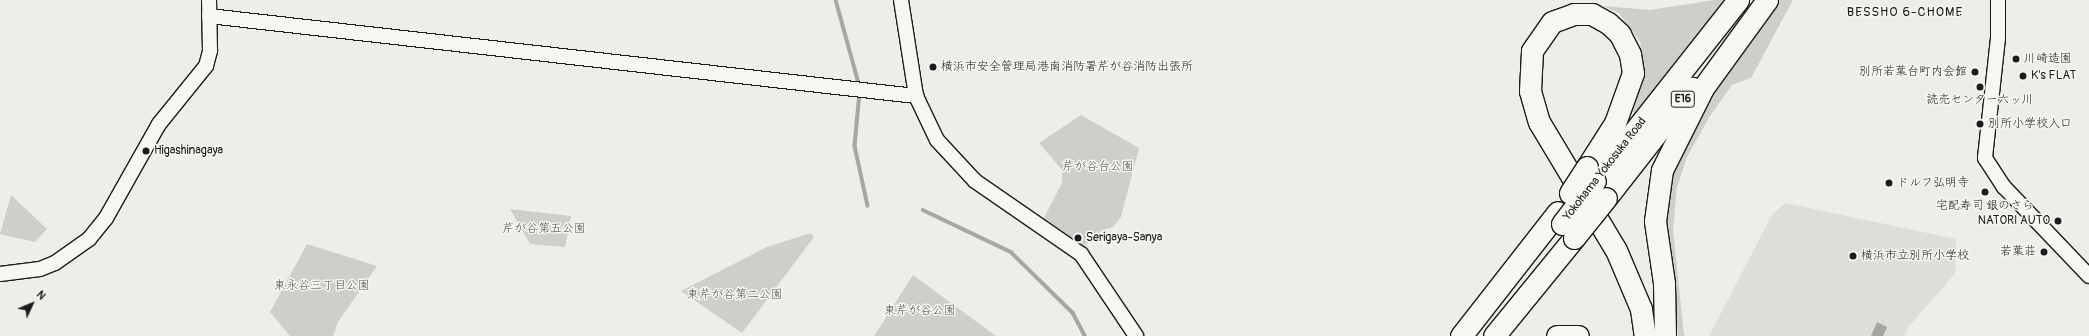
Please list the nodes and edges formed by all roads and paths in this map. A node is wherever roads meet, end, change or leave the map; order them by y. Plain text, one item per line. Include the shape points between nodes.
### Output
1 (209, 0) edge
2 (901, 0) edge
3 (1588, 0) edge
4 (1738, 0) edge
5 (1761, 0) edge
6 (1767, 0) edge
7 (1998, 0) edge
8 (209, 16) junction
9 (916, 96) junction
10 (1596, 182) junction
11 (1564, 225) junction
12 (0, 274) edge
13 (2089, 276) edge
14 (1136, 336) edge
15 (1461, 336) edge
16 (1468, 336) edge
17 (1494, 336) edge
18 (1557, 336) edge
19 (1578, 336) edge
20 (1635, 336) edge
21 (1645, 336) edge
22 (1665, 336) edge

1 - 8 street
2 - 9 street
3 - 20 highway via 1553,11 1538,24 1525,44 1521,83 1527,117 1620,281
4 - 10 highway, Yokohama Yokosuka Road / E16
5 - 10 highway, Yokohama Yokosuka Road / E16
6 - 22 highway via 1704,88 1662,170 1655,221 1664,283
7 - 13 street via 1998,38 1985,158 2004,187
8 - 9 street via 862,92
8 - 12 street via 210,51 206,66 159,124 106,218 88,239 55,263 40,269
9 - 14 street via 927,124 955,164 1081,254
10 - 11 highway, Yokohama Yokosuka Road / E16, bridge
10 - 11 highway, bridge
10 - 21 highway via 1633,73 1630,54 1612,26 1592,14 1574,14 1552,22 1532,51 1530,91 1539,122 1616,250 1641,309
11 - 15 highway
11 - 16 highway, Yokohama Yokosuka Road / E16
11 - 17 highway, Yokohama Yokosuka Road / E16
18 - 19 highway

